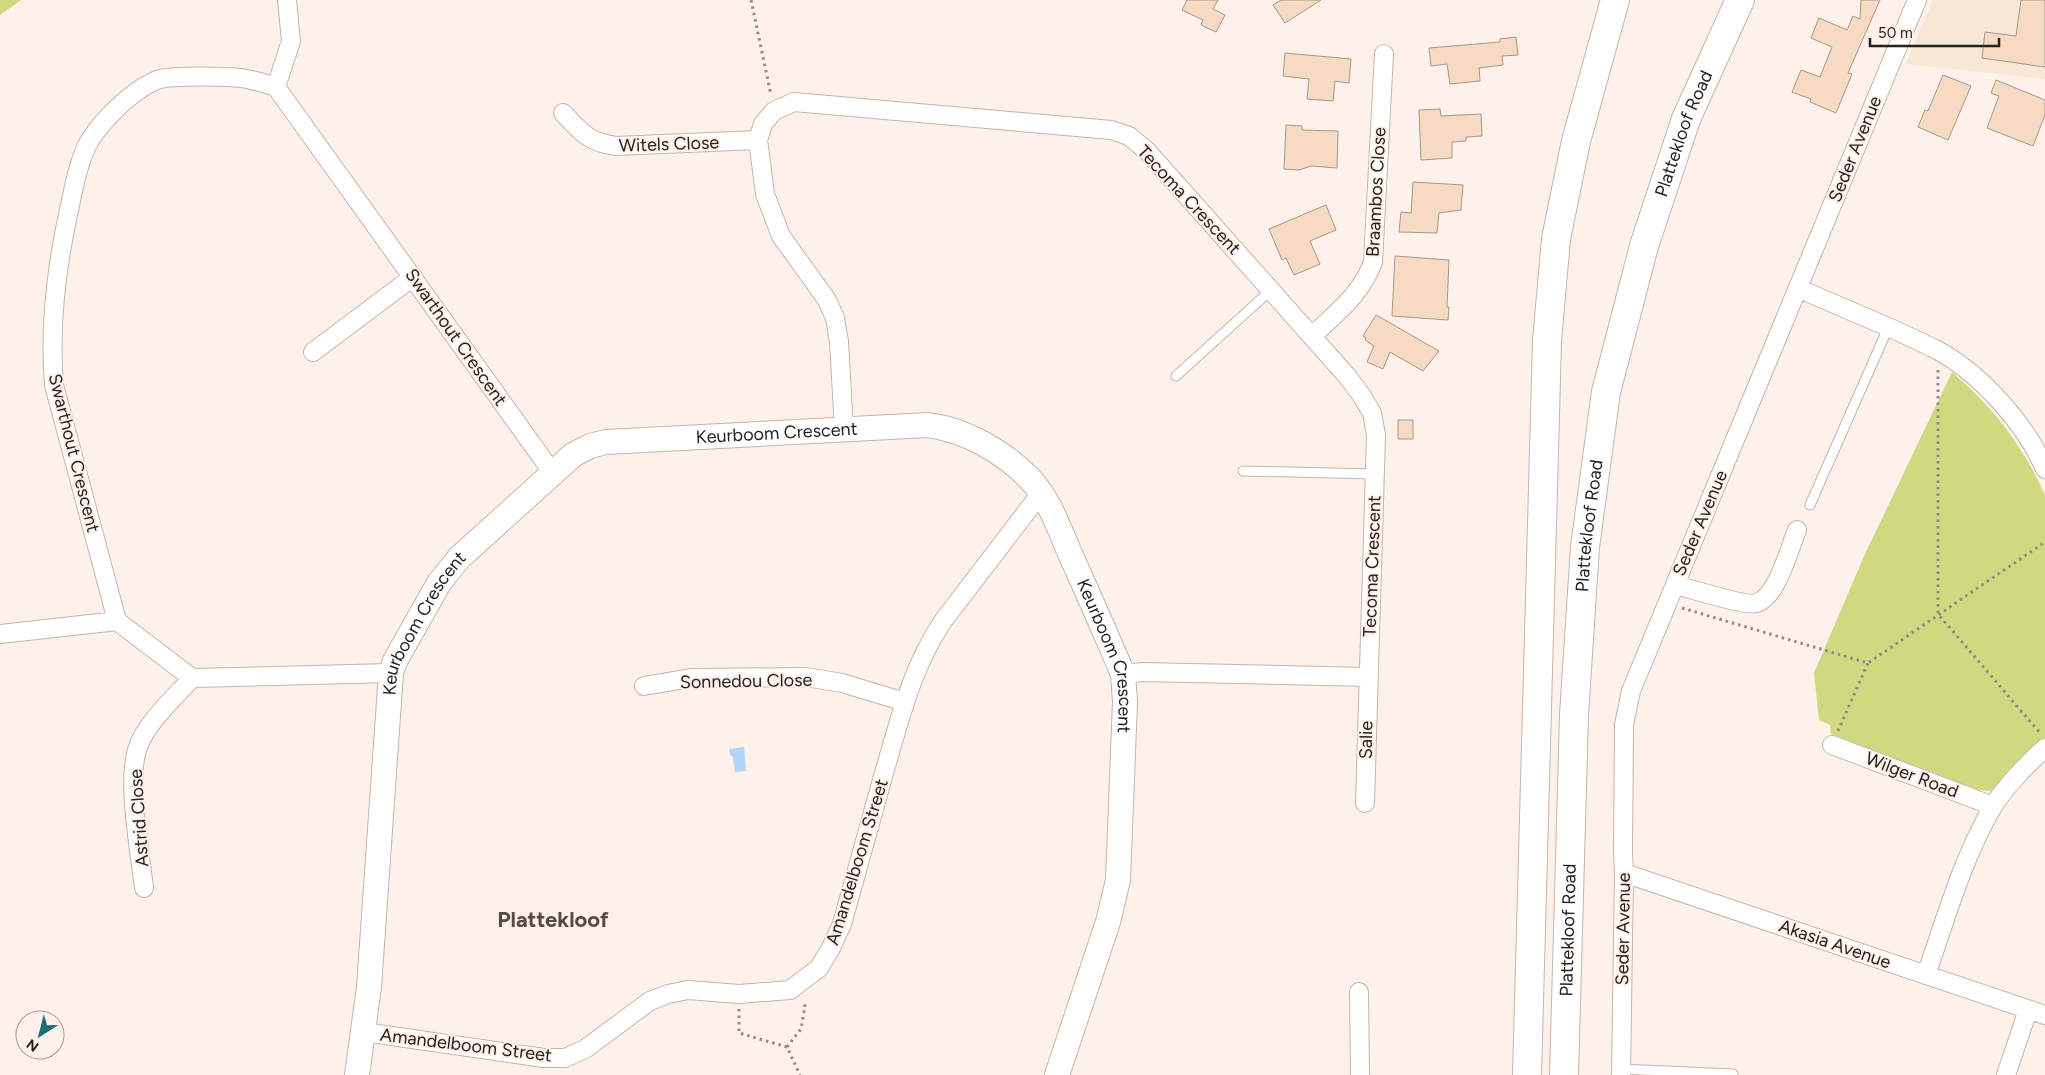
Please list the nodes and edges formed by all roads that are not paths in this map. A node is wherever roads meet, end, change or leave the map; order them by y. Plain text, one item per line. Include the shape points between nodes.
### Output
1 (287, 0) edge
2 (1615, 0) edge
3 (1740, 0) edge
4 (1917, 0) edge
5 (1384, 54) dead end
6 (276, 87) junction
7 (563, 113) dead end
8 (758, 140) junction
9 (413, 277) junction
10 (1798, 288) junction
11 (1271, 290) junction
12 (1888, 328) junction
13 (1312, 336) junction
14 (313, 352) dead end
15 (1176, 376) dead end
16 (844, 429) junction
17 (2045, 469) edge
18 (1243, 471) dead end
19 (552, 472) junction
20 (1375, 474) junction
21 (1041, 493) junction
22 (1810, 506) dead end
23 (1797, 530) dead end
24 (1675, 585) junction
25 (117, 621) junction
26 (0, 634) edge
27 (390, 673) junction
28 (1123, 674) junction
29 (1368, 677) junction
30 (192, 678) junction
31 (644, 686) dead end
32 (905, 702) junction
33 (1832, 745) road end
34 (2045, 748) edge
35 (1365, 803) dead end
36 (1993, 806) junction
37 (1624, 873) junction
38 (144, 888) dead end
39 (1926, 975) junction
40 (1358, 992) dead end
41 (2028, 1010) junction
42 (2045, 1016) edge
43 (364, 1032) junction
44 (1621, 1072) edge
45 (1733, 1074) edge
46 (357, 1075) edge
47 (1057, 1075) edge
48 (1360, 1075) edge
49 (1527, 1075) edge
50 (1564, 1075) edge
51 (2006, 1075) edge

1 - 6 street via 291,41
2 - 49 main road via 1572,161 1556,239 1548,331
3 - 50 main road, Plattekloof Road via 1686,119 1644,246 1606,392 1585,547 1574,716
4 - 10 street, Seder Avenue
5 - 13 street, Braambos Close via 1374,262 1359,291
6 - 9 street, Swarthout Crescent
6 - 25 street, Swarthout Crescent via 246,78 158,79 141,88 101,126 86,148 78,170 61,245 52,360 54,385
7 - 8 street, Witels Close via 586,137 599,144
8 - 11 street, Tecoma Crescent via 763,124 774,111 794,102 1111,130 1129,136 1147,150
8 - 16 street via 765,194 780,236 827,300 835,318
9 - 14 street
9 - 19 street, Swarthout Crescent
10 - 12 street
10 - 24 street, Seder Avenue
11 - 13 street, Tecoma Crescent
11 - 15 lane
12 - 17 street via 1938,351 1975,377 2000,401 2036,448
12 - 22 lane
13 - 20 street, Tecoma Crescent via 1372,413 1376,435
16 - 19 street, Keurboom Crescent via 606,442 573,455
16 - 21 street, Keurboom Crescent via 928,425 955,430 974,438 1013,464
18 - 20 lane
19 - 27 street, Keurboom Crescent via 459,558 439,583
20 - 29 street, Tecoma Crescent
21 - 28 street, Keurboom Crescent
21 - 32 street, Amandelboom Street via 928,643
23 - 24 street via 1775,586 1756,604
24 - 37 street, Seder Avenue via 1631,691 1624,725
25 - 26 street
25 - 30 street
27 - 30 street
27 - 43 street, Keurboom Crescent
28 - 29 street
28 - 47 street, Keurboom Crescent via 1125,702 1118,880 1108,922
29 - 35 street, Salie
30 - 38 street, Astrid Close via 148,728 138,747 134,794
31 - 32 street, Sonnedou Close via 691,678 806,677 842,683
32 - 43 street, Amandelboom Street via 842,924 819,968 790,990 739,994 688,990 668,994 650,1001 585,1049 565,1058 544,1058
33 - 36 street, Wilger Road
34 - 36 street
36 - 39 street via 1967,857
37 - 39 street, Akasia Avenue
37 - 44 street, Seder Avenue
39 - 41 street, Akasia Avenue
40 - 48 street
41 - 42 street, Akasia Avenue
41 - 51 street
43 - 46 street, Keurboom Crescent
44 - 45 lane

